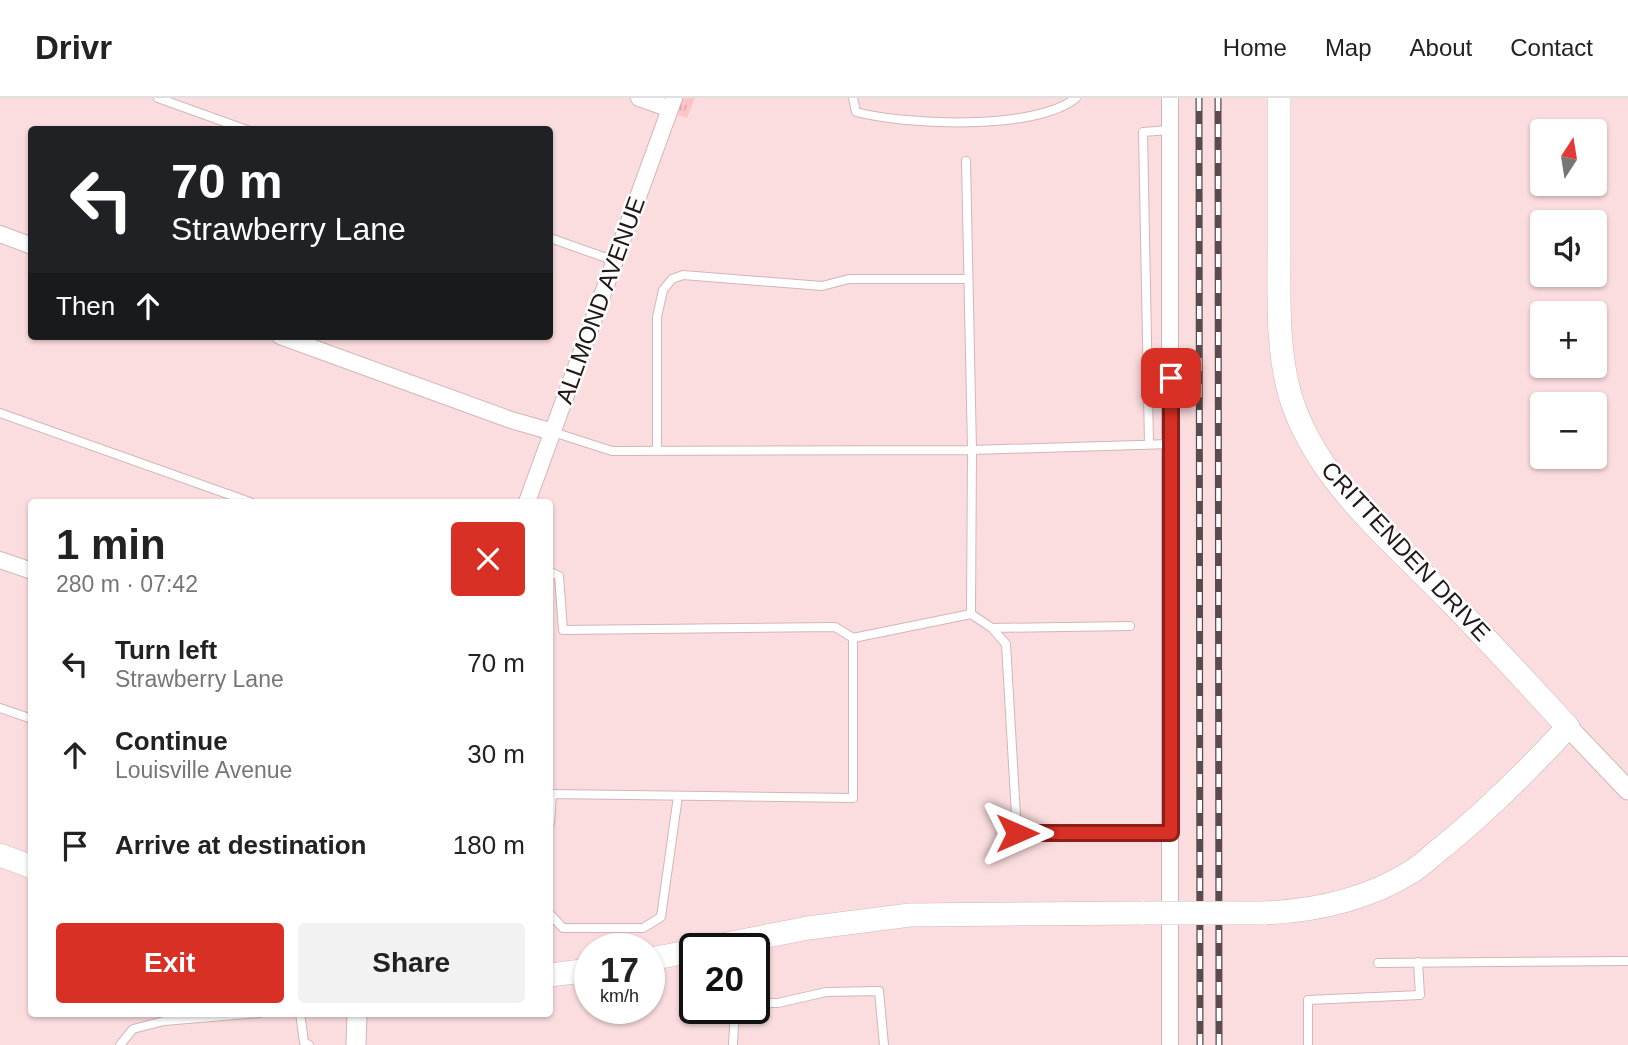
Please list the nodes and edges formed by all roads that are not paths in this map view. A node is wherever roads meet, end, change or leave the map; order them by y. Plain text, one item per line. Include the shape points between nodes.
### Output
1 (158, 98) edge
2 (639, 98) edge
3 (853, 98) edge
4 (1076, 98) edge
5 (1170, 98) edge
6 (1279, 98) edge
7 (672, 104) edge
8 (236, 126) edge
9 (1170, 130) junction
10 (966, 161) dead end
11 (0, 234) edge
12 (553, 239) edge
13 (28, 244) edge
14 (615, 261) junction
15 (968, 279) junction
16 (291, 340) edge
17 (0, 413) edge
18 (552, 432) junction
19 (1149, 444) junction
20 (1171, 444) junction
21 (972, 450) junction
22 (657, 451) junction
23 (242, 499) edge
24 (528, 499) edge
25 (0, 560) edge
26 (28, 570) edge
27 (553, 573) edge
28 (971, 614) junction
29 (1130, 626) dead end
30 (992, 628) junction
31 (853, 638) junction
32 (0, 708) edge
33 (28, 718) edge
34 (1568, 727) junction
35 (1628, 790) edge
36 (553, 794) edge
37 (678, 796) junction
38 (1171, 833) junction
39 (0, 855) edge
40 (28, 866) edge
41 (553, 917) edge
42 (770, 938) edge
43 (1628, 961) edge
44 (1418, 962) junction
45 (1378, 963) dead end
46 (574, 972) edge
47 (553, 975) edge
48 (770, 1003) edge
49 (212, 1017) edge
50 (301, 1017) edge
51 (357, 1017) edge
52 (734, 1024) edge
53 (120, 1045) edge
54 (309, 1045) edge
55 (356, 1045) edge
56 (733, 1045) edge
57 (884, 1045) edge
58 (1170, 1045) edge
59 (1308, 1045) edge

1 - 8 lane
2 - 7 street
3 - 4 lane via 856,112 880,118 991,121 1043,114
5 - 9 street
6 - 34 main road, CRITTENDEN DRIVE via 1283,361 1302,426 1326,469 1357,505
7 - 14 street, ALLMOND AVENUE
9 - 19 lane via 1143,132
9 - 20 street
10 - 15 lane
11 - 13 street
12 - 14 lane
14 - 18 street, ALLMOND AVENUE
15 - 21 lane
15 - 22 lane via 849,279 822,286 683,275 672,279 663,290 657,317
16 - 18 street
17 - 23 lane
18 - 22 lane via 612,451
18 - 24 street, ALLMOND AVENUE
19 - 20 lane
19 - 21 lane
20 - 38 street
21 - 22 lane
21 - 28 lane
25 - 26 street
27 - 31 lane via 559,576 563,630 835,626
28 - 30 lane
28 - 31 lane
29 - 30 lane
30 - 38 lane via 1006,644 1017,833
31 - 37 lane via 853,798
32 - 33 lane
34 - 35 street, CRITTENDEN DRIVE
34 - 42 main road, bridge via 1468,827 1413,871 1340,903 1263,913 910,915
36 - 37 lane
37 - 41 lane via 661,917 643,928 563,928
38 - 58 street
39 - 40 main road
43 - 44 lane
44 - 45 lane
44 - 59 lane via 1420,995 1308,1000
46 - 47 main road
48 - 57 lane via 826,992 879,991
49 - 53 lane via 133,1029
50 - 54 lane via 304,1042
51 - 55 street
52 - 56 lane

